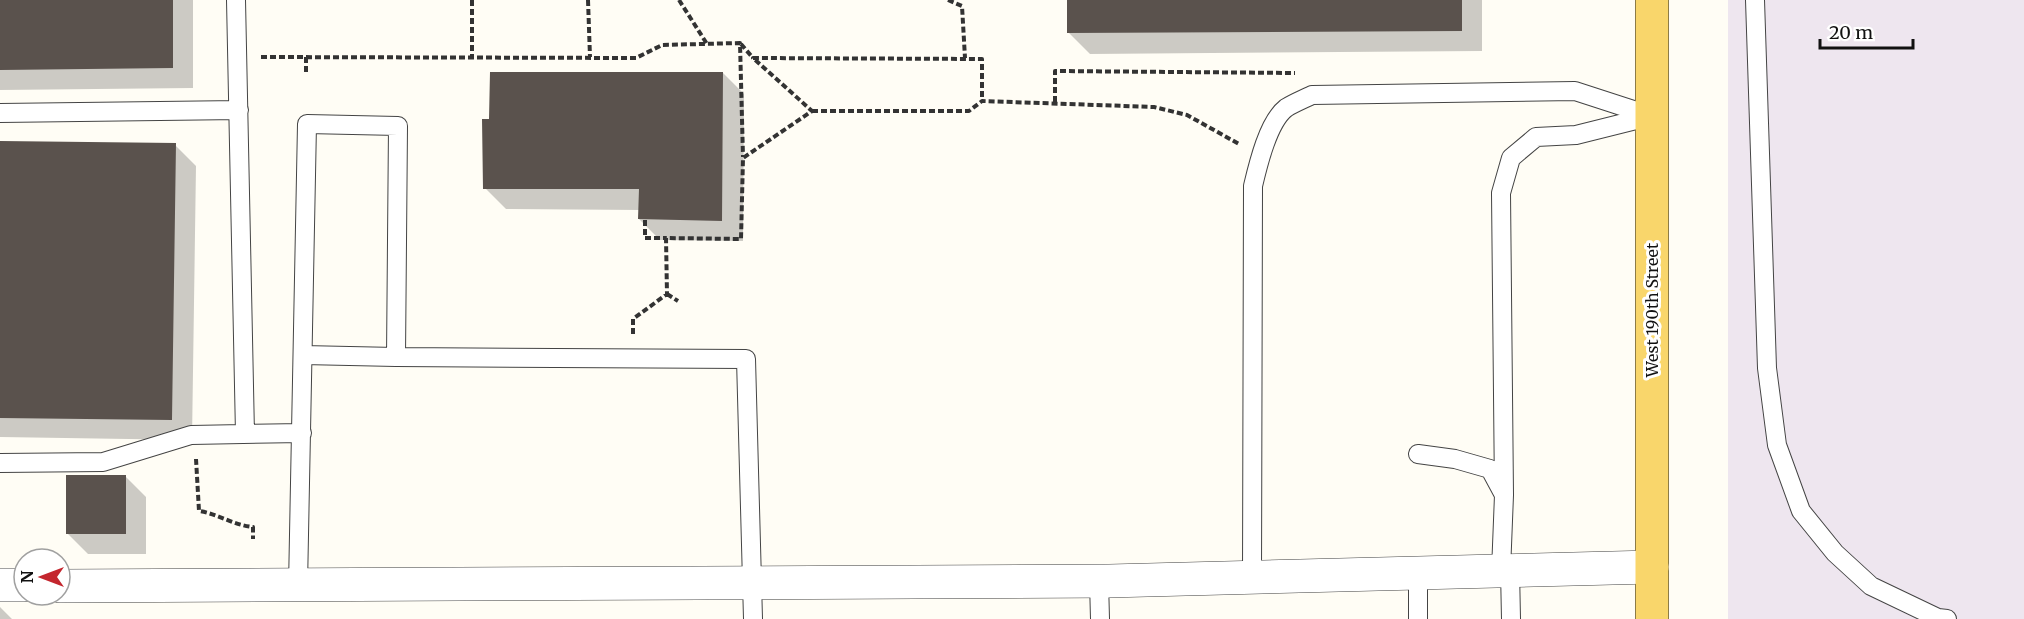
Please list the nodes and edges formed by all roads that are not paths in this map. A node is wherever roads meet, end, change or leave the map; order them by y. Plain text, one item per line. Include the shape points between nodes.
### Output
1 (236, 0) edge
2 (1652, 0) edge
3 (1755, 0) edge
4 (239, 110) junction
5 (0, 114) edge
6 (1652, 116) junction
7 (303, 355) junction
8 (396, 357) junction
9 (302, 433) junction
10 (246, 434) junction
11 (1419, 454) dead end
12 (0, 463) edge
13 (1504, 495) junction
14 (1652, 567) junction
15 (1506, 571) junction
16 (1418, 573) junction
17 (1252, 577) junction
18 (1099, 581) junction
19 (753, 583) junction
20 (72, 586) edge
21 (298, 586) junction
22 (753, 619) edge
23 (1100, 619) edge
24 (1418, 619) edge
25 (1511, 619) edge
26 (1652, 619) edge
27 (1947, 619) edge

1 - 4 lane
2 - 6 main road, West 190th Street
3 - 27 lane via 1767,368 1777,445 1801,511 1835,553 1871,586
4 - 5 lane
4 - 10 lane
6 - 13 lane via 1576,135 1536,137 1512,158 1501,193
6 - 14 main road, West 190th Street
6 - 17 lane via 1575,91 1312,95 1285,109 1260,155 1253,186
7 - 8 lane
7 - 8 lane via 307,124 398,126
7 - 9 lane
8 - 19 lane via 746,359
9 - 10 lane
9 - 21 lane
10 - 12 lane via 195,435 103,462
11 - 13 lane via 1490,469
13 - 15 lane
14 - 15 street
14 - 26 main road, West 190th Street
15 - 16 street
15 - 25 lane
16 - 17 street
16 - 24 lane
17 - 18 street
18 - 19 street
18 - 23 lane
19 - 21 street
19 - 22 lane
20 - 21 street

